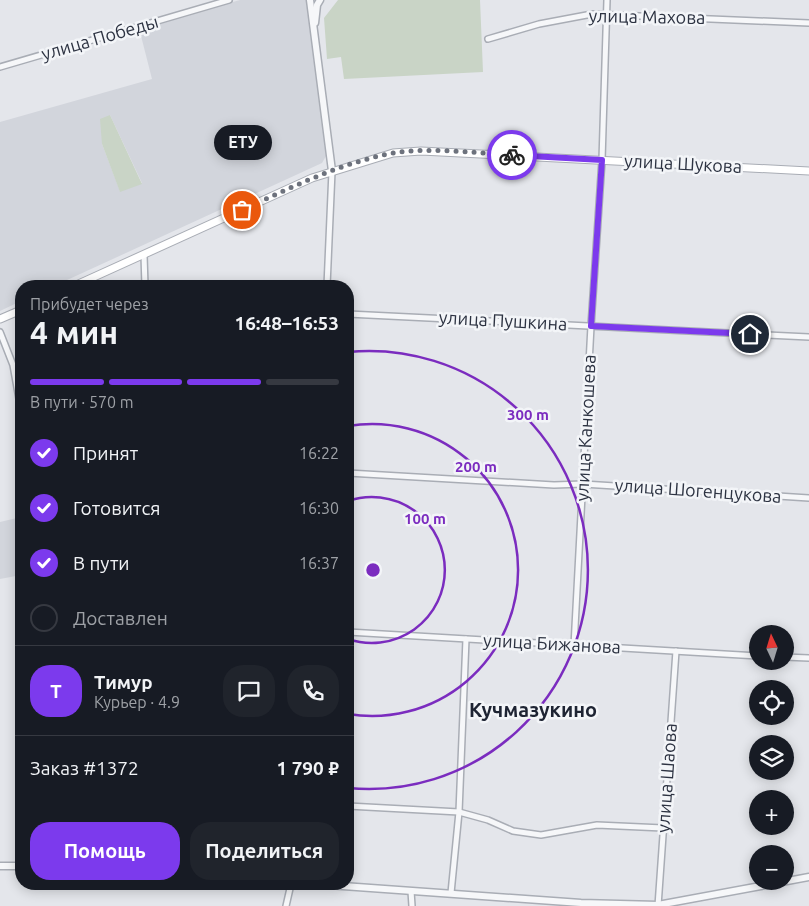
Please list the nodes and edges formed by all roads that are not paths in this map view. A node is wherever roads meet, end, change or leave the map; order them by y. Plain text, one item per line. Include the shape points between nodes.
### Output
1 (229, 0) edge
2 (310, 0) edge
3 (320, 0) edge
4 (607, 0) edge
5 (608, 14) junction
6 (809, 23) edge
7 (314, 27) junction
8 (488, 39) dead end
9 (0, 68) edge
10 (602, 160) junction
11 (332, 171) junction
12 (809, 171) edge
13 (144, 255) junction
14 (88, 280) edge
15 (145, 280) edge
16 (327, 280) edge
17 (15, 313) edge
18 (354, 314) edge
19 (0, 319) edge
20 (591, 326) junction
21 (0, 332) edge
22 (809, 337) edge
23 (15, 380) edge
24 (354, 474) edge
25 (583, 484) junction
26 (809, 498) edge
27 (354, 632) edge
28 (466, 639) junction
29 (574, 646) junction
30 (676, 651) junction
31 (749, 655) edge
32 (794, 657) edge
33 (809, 658) edge
34 (354, 806) edge
35 (459, 812) junction
36 (663, 828) junction
37 (0, 866) edge
38 (15, 866) edge
39 (809, 877) edge
40 (354, 887) edge
41 (290, 890) edge
42 (411, 891) junction
43 (451, 894) junction
44 (581, 904) edge
45 (658, 905) edge
46 (286, 906) edge
47 (412, 906) edge

1 - 9 street, улица Победы
2 - 7 street
3 - 7 street
4 - 5 street, улица Канкошева
5 - 6 street, улица Махова
5 - 8 street, улица Махова via 539,24
5 - 10 street, улица Канкошева
7 - 11 street
10 - 11 main road, улица Шукова via 421,151 393,153
10 - 12 main road, улица Шукова
10 - 20 street, улица Канкошева
11 - 13 main road, улица Шукова
11 - 16 street
13 - 14 main road, улица Шукова
13 - 15 street
17 - 19 main road
18 - 20 street, улица Пушкина
20 - 22 street, улица Пушкина
20 - 25 street, улица Канкошева
21 - 23 street
24 - 25 street, улица Шогенцукова
25 - 26 street, улица Шогенцукова
25 - 29 street, улица Канкошева
27 - 28 street, улица Бижанова
28 - 29 street, улица Бижанова
28 - 35 street
29 - 30 street, улица Бижанова
30 - 31 street, улица Бижанова
30 - 36 street, улица Шаова
32 - 33 street
34 - 35 street
35 - 36 street via 513,830 541,835 598,825
35 - 43 street
36 - 45 street, улица Шаова
37 - 38 street
39 - 45 street
40 - 42 street
41 - 46 street
42 - 43 street
42 - 47 street
43 - 44 street
44 - 45 street

